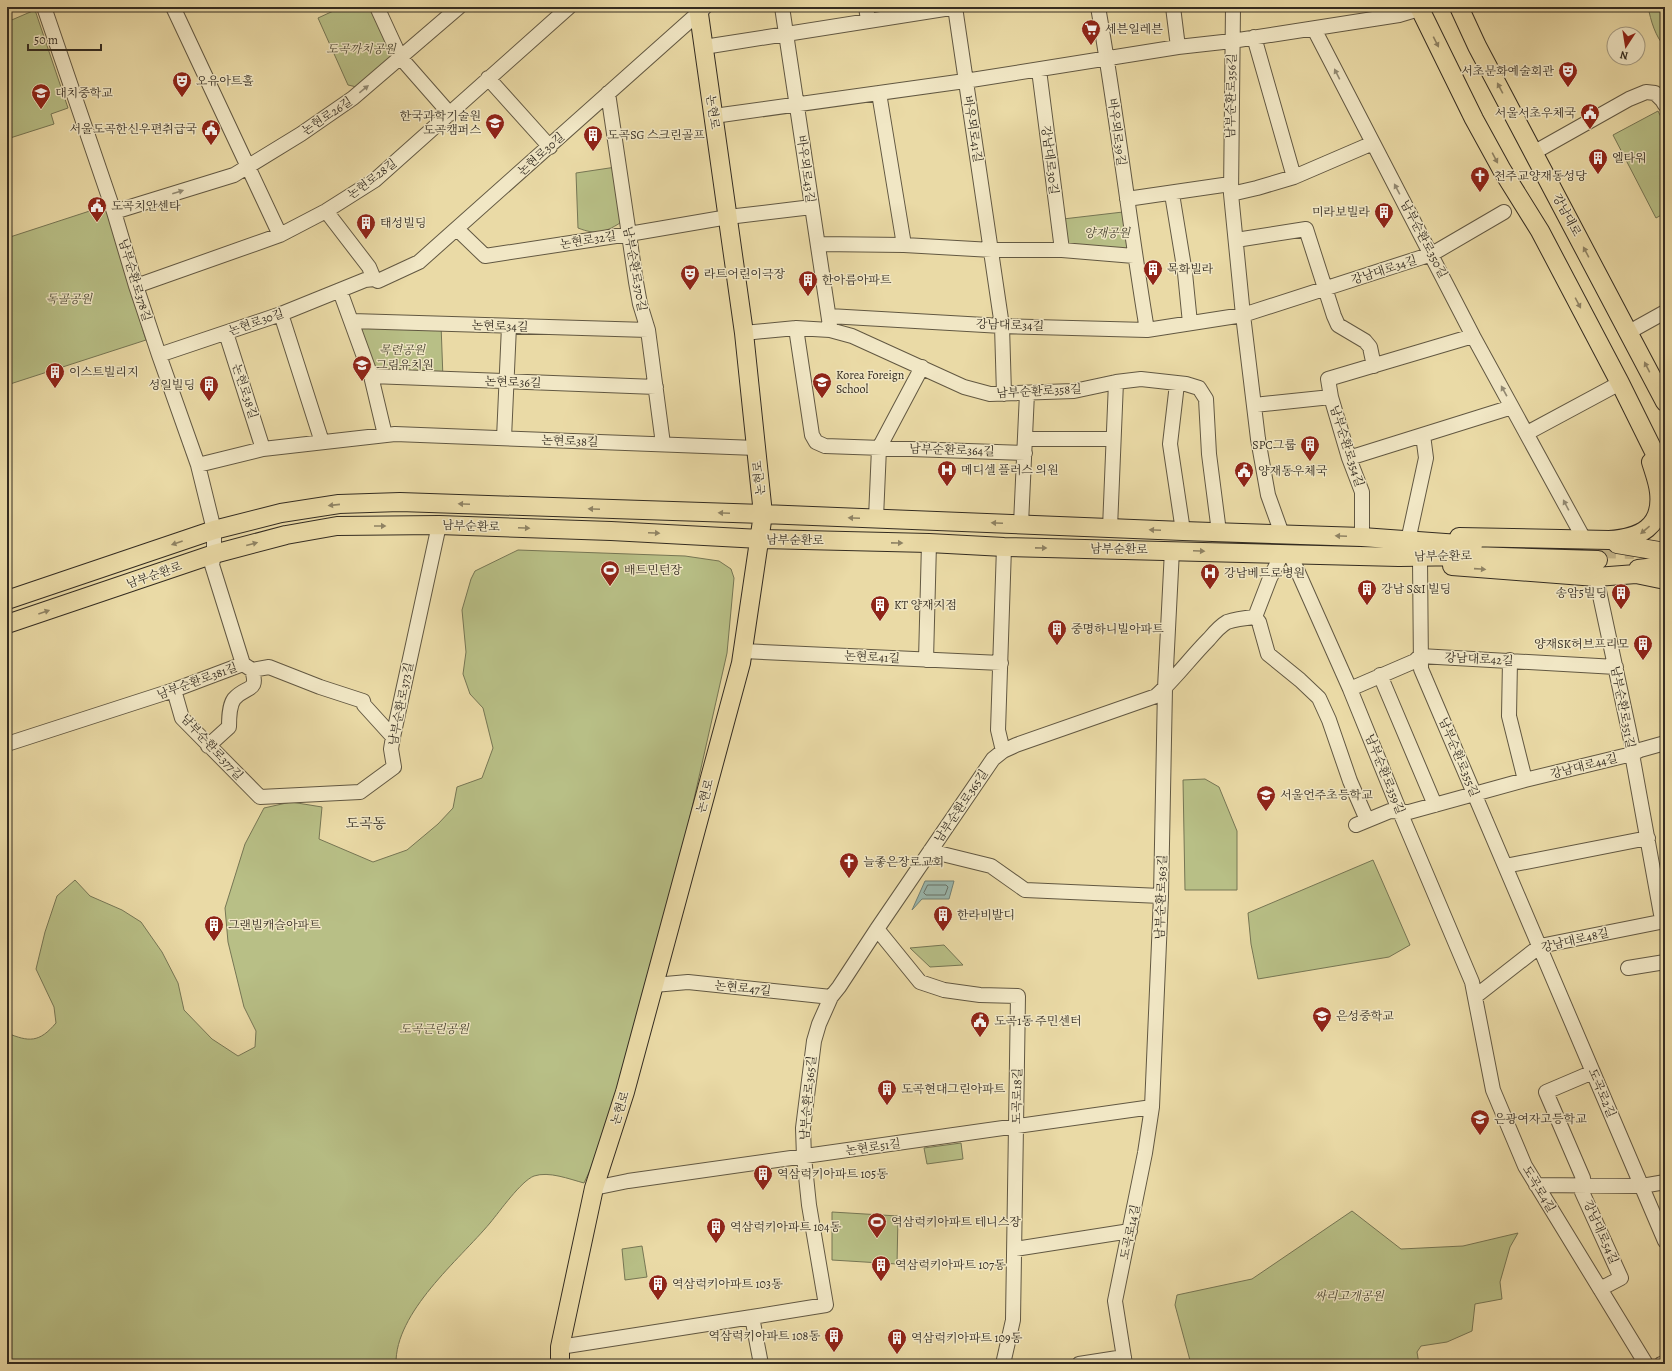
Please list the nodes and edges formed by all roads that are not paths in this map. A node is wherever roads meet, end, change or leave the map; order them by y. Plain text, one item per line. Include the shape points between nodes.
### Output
1 (44, 7) edge
2 (173, 7) edge
3 (377, 7) edge
4 (459, 7) edge
5 (569, 7) edge
6 (782, 7) edge
7 (955, 7) edge
8 (1098, 7) edge
9 (1172, 7) edge
10 (1233, 7) edge
11 (1459, 7) edge
12 (1419, 8) edge
13 (701, 9) edge
14 (1397, 11) edge
15 (867, 14) edge
16 (1314, 29) junction
17 (786, 34) junction
18 (1254, 37) junction
19 (1232, 41) junction
20 (704, 47) junction
21 (1178, 47) junction
22 (400, 57) junction
23 (1107, 58) junction
24 (1039, 70) junction
25 (488, 78) junction
26 (965, 81) junction
27 (608, 93) junction
28 (879, 93) junction
29 (798, 105) junction
30 (1665, 105) edge
31 (450, 114) junction
32 (714, 116) junction
33 (1373, 143) junction
34 (550, 147) junction
35 (1533, 153) junction
36 (247, 167) junction
37 (1294, 177) junction
38 (1230, 189) junction
39 (1172, 194) junction
40 (1127, 199) junction
41 (812, 207) junction
42 (326, 211) junction
43 (114, 212) junction
44 (1504, 212) dead end
45 (728, 217) junction
46 (457, 229) junction
47 (629, 234) junction
48 (280, 235) junction
49 (1236, 240) junction
50 (818, 244) junction
51 (904, 245) junction
52 (992, 250) junction
53 (1062, 250) junction
54 (1432, 254) junction
55 (1134, 256) junction
56 (374, 279) junction
57 (136, 286) junction
58 (1326, 289) junction
59 (340, 291) junction
60 (1665, 312) edge
61 (281, 314) junction
62 (1243, 315) junction
63 (829, 316) junction
64 (352, 321) junction
65 (1190, 323) junction
66 (509, 326) junction
67 (1002, 326) junction
68 (796, 328) junction
69 (648, 330) junction
70 (830, 330) junction
71 (1147, 330) junction
72 (1629, 332) junction
73 (226, 333) junction
74 (744, 333) junction
75 (1473, 336) junction
76 (159, 355) junction
77 (1374, 366) junction
78 (922, 368) junction
79 (371, 376) junction
80 (506, 382) junction
81 (1116, 382) junction
82 (1620, 383) junction
83 (1177, 384) junction
84 (656, 387) junction
85 (1027, 393) junction
86 (1004, 394) junction
87 (1331, 397) junction
88 (1665, 402) edge
89 (1254, 405) junction
90 (1512, 407) junction
91 (1642, 427) junction
92 (1527, 433) junction
93 (385, 435) junction
94 (1423, 435) junction
95 (504, 438) junction
96 (1113, 439) junction
97 (322, 442) junction
98 (663, 444) junction
99 (1025, 446) junction
100 (756, 448) junction
101 (879, 448) junction
102 (263, 449) junction
103 (1349, 458) junction
104 (198, 465) junction
105 (1665, 474) edge
106 (281, 513) junction
107 (763, 514) junction
108 (876, 518) junction
109 (1021, 524) junction
110 (439, 525) junction
111 (1110, 528) junction
112 (214, 530) junction
113 (1183, 531) junction
114 (1219, 532) junction
115 (1282, 534) junction
116 (286, 535) junction
117 (1362, 537) junction
118 (760, 539) junction
119 (1408, 541) junction
120 (929, 543) junction
121 (1004, 547) junction
122 (1172, 550) junction
123 (1665, 552) edge
124 (1593, 553) junction
125 (214, 554) junction
126 (1286, 554) junction
127 (1400, 557) junction
128 (1420, 560) junction
129 (1665, 566) edge
130 (1665, 580) edge
131 (7, 600) edge
132 (1255, 617) junction
133 (7, 624) edge
134 (743, 651) junction
135 (1420, 656) junction
136 (926, 660) junction
137 (1510, 660) junction
138 (1001, 663) junction
139 (247, 667) junction
140 (1616, 667) junction
141 (1380, 675) junction
142 (1165, 688) junction
143 (1350, 689) junction
144 (174, 690) junction
145 (393, 737) junction
146 (1665, 743) edge
147 (7, 744) edge
148 (208, 746) junction
149 (1004, 751) junction
150 (1632, 754) junction
151 (1525, 780) junction
152 (1475, 794) junction
153 (260, 797) joint
154 (1435, 805) junction
155 (1400, 812) junction
156 (1648, 838) junction
157 (930, 851) junction
158 (1506, 866) junction
159 (1161, 896) junction
160 (1665, 920) edge
161 (877, 929) junction
162 (1540, 946) junction
163 (1665, 962) edge
164 (1628, 968) dead end
165 (654, 985) junction
166 (1476, 996) junction
167 (831, 997) junction
168 (1592, 1072) junction
169 (1152, 1107) junction
170 (1017, 1127) junction
171 (804, 1157) junction
172 (1665, 1182) edge
173 (1536, 1185) junction
174 (1582, 1186) junction
175 (1642, 1186) junction
176 (594, 1188) junction
177 (1130, 1232) junction
178 (1665, 1241) edge
179 (1014, 1248) junction
180 (1600, 1288) junction
181 (752, 1317) junction
182 (560, 1355) edge
183 (1125, 1360) edge
184 (1665, 1363) edge
185 (761, 1364) edge
186 (1003, 1364) edge
187 (1079, 1364) edge
188 (1646, 1364) edge
189 (1662, 1364) edge

1 - 43 street, 남부순환로378길
2 - 36 street
3 - 22 street
4 - 22 street, 논현로26길
5 - 25 street, 논현로28길
6 - 17 street, 바우뫼로43길
7 - 15 street, 바우뫼로41길
7 - 26 street, 바우뫼로41길
8 - 23 street, 바우뫼로39길
9 - 21 street
10 - 19 street, 남부순환로356길
35 -> 11 main road, 강남대로
12 - 14 street
12 -> 82 main road via 1474,119 1540,231
13 - 20 main road, 논현로
13 - 27 street, 논현로30길
14 - 16 street
15 - 17 street, 바우뫼로41길
16 - 18 street
33 -> 16 street, 남부순환로350길
17 - 20 street, 바우뫼로41길
17 - 29 street, 바우뫼로43길
18 - 19 street
18 - 37 street
19 - 21 street
19 - 38 street, 남부순환로356길
20 - 32 main road, 논현로
21 - 23 street
22 - 31 street
36 -> 22 street, 논현로26길 via 353,98
23 - 24 street
23 - 40 street, 바우뫼로39길
24 - 26 street
24 - 53 street, 강남대로30길
25 - 31 street, 논현로28길
25 - 34 street
26 - 28 street
26 - 52 street, 바우뫼로41길
27 - 34 street, 논현로30길
27 - 47 street, 남부순환로370길
28 - 29 street
28 - 51 street
29 - 32 street
29 - 41 street, 바우뫼로43길
30 - 35 street via 1655,93 1646,92
31 - 42 street, 논현로28길 via 375,180
32 - 45 main road, 논현로
33 - 37 street
54 -> 33 street, 남부순환로350길
34 - 46 street, 논현로30길
72 -> 35 main road, 강남대로
43 -> 36 street, 논현로26길 via 234,175
36 - 48 street
37 - 38 street via 1257,188
38 - 39 street
38 - 49 street, 남부순환로356길
39 - 40 street
39 - 65 street
40 - 55 street, 바우뫼로39길
41 - 45 street
41 - 50 street, 바우뫼로43길
42 - 48 street, 논현로28길
42 - 56 street via 369,267
43 - 57 street, 남부순환로378길
44 - 54 street, 강남대로34길
45 - 47 street, 논현로32길
45 - 74 main road, 논현로
46 - 47 street, 논현로32길 via 485,256
46 - 56 street, 논현로30길 via 418,262 378,281
47 - 69 street, 남부순환로370길 via 639,297
48 - 57 street, 논현로28길
49 - 58 street via 1306,229
49 - 62 street, 남부순환로356길
50 - 51 street
50 - 63 street, 바우뫼로43길
51 - 52 street
52 - 53 street
52 - 67 street, 바우뫼로41길
53 - 55 street
54 - 58 street, 강남대로34길
54 - 75 street, 남부순환로350길
55 - 71 street, 바우뫼로39길
56 - 59 street, 논현로30길 via 365,280
57 - 76 street, 남부순환로378길
58 - 62 street, 강남대로34길
58 - 77 street via 1338,325 1365,341 1370,347
59 - 61 street, 논현로30길
59 - 64 street
60 - 72 street
61 - 73 street, 논현로30길
61 - 97 street
62 - 65 street, 강남대로34길
62 - 89 street, 남부순환로356길
63 - 67 street, 강남대로34길
63 - 70 street, 바우뫼로43길
64 - 66 street, 논현로34길
64 - 79 street
65 - 71 street, 강남대로34길
66 - 69 street, 논현로34길
66 - 80 street
67 - 71 street, 강남대로34길
67 - 86 street, 바우뫼로41길
68 - 70 street, 남부순환로358길
68 - 74 street, 남부순환로358길
68 - 101 street, 남부순환로364길 via 812,435 816,442 825,446
69 - 84 street, 남부순환로370길
70 - 78 street, 남부순환로358길 via 852,336
88 -> 72 main road, 강남대로
73 - 76 street, 논현로30길
73 - 102 street, 논현로38길
74 - 100 main road, 논현로
75 - 77 street
90 -> 75 street, 남부순환로350길
76 - 104 street, 남부순환로378길
77 - 87 street, 남부순환로354길 via 1328,379
78 - 86 street, 남부순환로358길 via 964,387 990,394
78 - 101 street
79 - 80 street, 논현로36길
79 - 93 street
80 - 84 street, 논현로36길
80 - 95 street
81 - 83 street, 남부순환로358길 via 1141,379
81 - 85 street, 남부순환로358길 via 1074,391
81 - 96 street, 남부순환로
82 - 91 main road
82 - 92 street
83 - 113 street via 1170,444
83 - 114 street, 남부순환로358길 via 1199,388 1206,399 1209,454
84 - 98 street, 남부순환로370길
85 - 86 street, 남부순환로358길
85 - 99 street
87 - 89 street
87 - 103 street, 남부순환로354길
89 - 115 street, 남부순환로356길 via 1268,495
90 - 92 street, 남부순환로350길
90 - 94 street
91 - 105 main road
91 -> 124 main road via 1659,492 1653,522 1636,536
124 -> 92 street, 남부순환로350길
93 - 95 street, 논현로38길
93 - 97 street, 논현로38길
94 - 103 street
94 - 119 street, 남부순환로 via 1426,458
95 - 98 street, 논현로38길
96 - 99 street
96 - 111 street, 남부순환로
97 - 102 street, 논현로38길
98 - 100 street, 논현로38길
99 - 101 street, 남부순환로364길
99 - 109 street
100 - 107 main road, 논현로
101 - 108 street
102 - 104 street, 논현로38길
103 - 117 street, 남부순환로354길 via 1362,492
104 - 112 street, 남부순환로378길
107 -> 106 main road, 남부순환로 via 400,502 339,504
106 - 112 main road, 남부순환로
106 - 116 main road
108 -> 107 main road, 남부순환로
107 - 118 main road, 논현로
109 -> 108 main road, 남부순환로
109 - 111 main road, 남부순환로
116 -> 110 main road, 남부순환로 via 337,526
110 -> 118 main road, 남부순환로
110 - 145 street, 남부순환로373길
113 -> 111 main road, 남부순환로
112 - 125 street, 남부순환로378길
112 -> 131 main road, 남부순환로
113 - 114 main road, 남부순환로
114 - 115 main road, 남부순환로
117 -> 115 main road, 남부순환로
125 -> 116 main road, 남부순환로
117 - 119 main road, 남부순환로
118 -> 120 main road, 남부순환로
118 - 134 main road, 논현로
119 - 124 main road via 1468,537
120 - 121 main road, 남부순환로
120 - 136 street
121 -> 122 main road, 남부순환로
121 - 138 street
122 -> 126 main road, 남부순환로
122 - 142 street, 남부순환로363길
123 - 124 main road
124 - 127 main road, 남부순환로
128 -> 124 main road via 1462,568
124 - 129 main road via 1634,569
124 - 130 main road via 1636,574
124 - 140 street, 남부순환로351길
133 -> 125 main road, 남부순환로
125 - 139 street via 212,565
126 - 127 main road, 남부순환로
126 - 132 street via 1270,578
126 - 143 street, 남부순환로359길
127 - 128 main road
128 - 135 street, 남부순환로355길
132 - 142 street via 1226,623 1194,653
132 - 155 street, 강남대로44길 via 1259,622 1268,654 1319,698 1329,720 1362,822 1390,811
134 - 136 street, 논현로41길
134 - 165 main road, 논현로
135 - 137 street, 강남대로42길
135 - 141 street via 1415,661
135 - 152 street, 남부순환로355길 via 1421,669
136 - 138 street, 논현로41길
137 - 140 street, 강남대로42길
137 - 151 street via 1509,716
138 - 149 street via 998,730
139 - 144 street, 남부순환로381길
139 - 145 street, 남부순환로381길 via 269,667 363,701
139 - 148 street via 255,681 254,686 234,699 229,727
140 - 150 street, 남부순환로351길
141 - 143 street
141 - 154 street
142 - 149 street via 1156,696
142 - 159 street, 남부순환로363길
143 - 155 street, 남부순환로359길
144 - 147 street, 남부순환로381길
144 - 148 street, 남부순환로377길 via 182,718
145 - 153 street, 남부순환로373길 via 391,749 394,767 360,792
146 - 150 street, 강남대로44길
148 - 153 street, 남부순환로377길
149 - 157 street, 남부순환로365길 via 993,759
150 - 151 street, 강남대로44길
150 - 156 street, 남부순환로351길
151 - 152 street, 강남대로44길
152 - 154 street, 강남대로44길
152 - 158 street, 남부순환로355길
154 - 155 street, 강남대로44길
155 - 166 street, 남부순환로359길 via 1452,931
156 - 158 street
156 - 160 street, 남부순환로351길 via 1661,914
157 - 159 street via 991,866 1025,890
157 - 161 street, 남부순환로365길
158 - 162 street, 남부순환로355길
159 - 169 street, 남부순환로363길
160 - 162 street, 강남대로48길
161 - 167 street, 남부순환로365길
161 - 170 street, 도곡로18길 via 920,982 944,990 980,995 1018,996
162 - 166 street, 강남대로48길
162 - 168 street, 도곡로2길
163 - 164 street
165 - 167 street, 논현로47길 via 688,982
165 - 176 main road, 논현로 via 625,1092
166 - 173 street, 도곡로4길 via 1493,1090 1525,1166
167 - 171 street, 남부순환로365길 via 814,1041 803,1128
168 - 174 street, 강남대로54길 via 1546,1092 1583,1178
168 - 175 street, 도곡로2길
169 - 170 street, 논현로51길
169 - 177 street, 도곡로14길
170 - 171 street, 논현로51길
170 - 179 street, 도곡로18길
171 - 176 street, 논현로51길
171 - 181 street, 남부순환로365길 via 809,1205 826,1304
172 - 175 street, 강남대로54길
173 - 174 street, 강남대로54길
173 - 180 street, 도곡로4길
174 - 175 street, 강남대로54길
174 - 180 street, 강남대로54길 via 1582,1192 1621,1278
175 - 178 street, 도곡로2길
176 - 182 main road, 논현로
177 - 179 street
177 - 183 street, 도곡로14길 via 1115,1301
179 - 186 street, 도곡로18길 via 1013,1320
180 - 188 street, 도곡로4길
181 - 182 street
181 - 185 street
183 - 187 street, 도곡로14길
184 - 189 street

